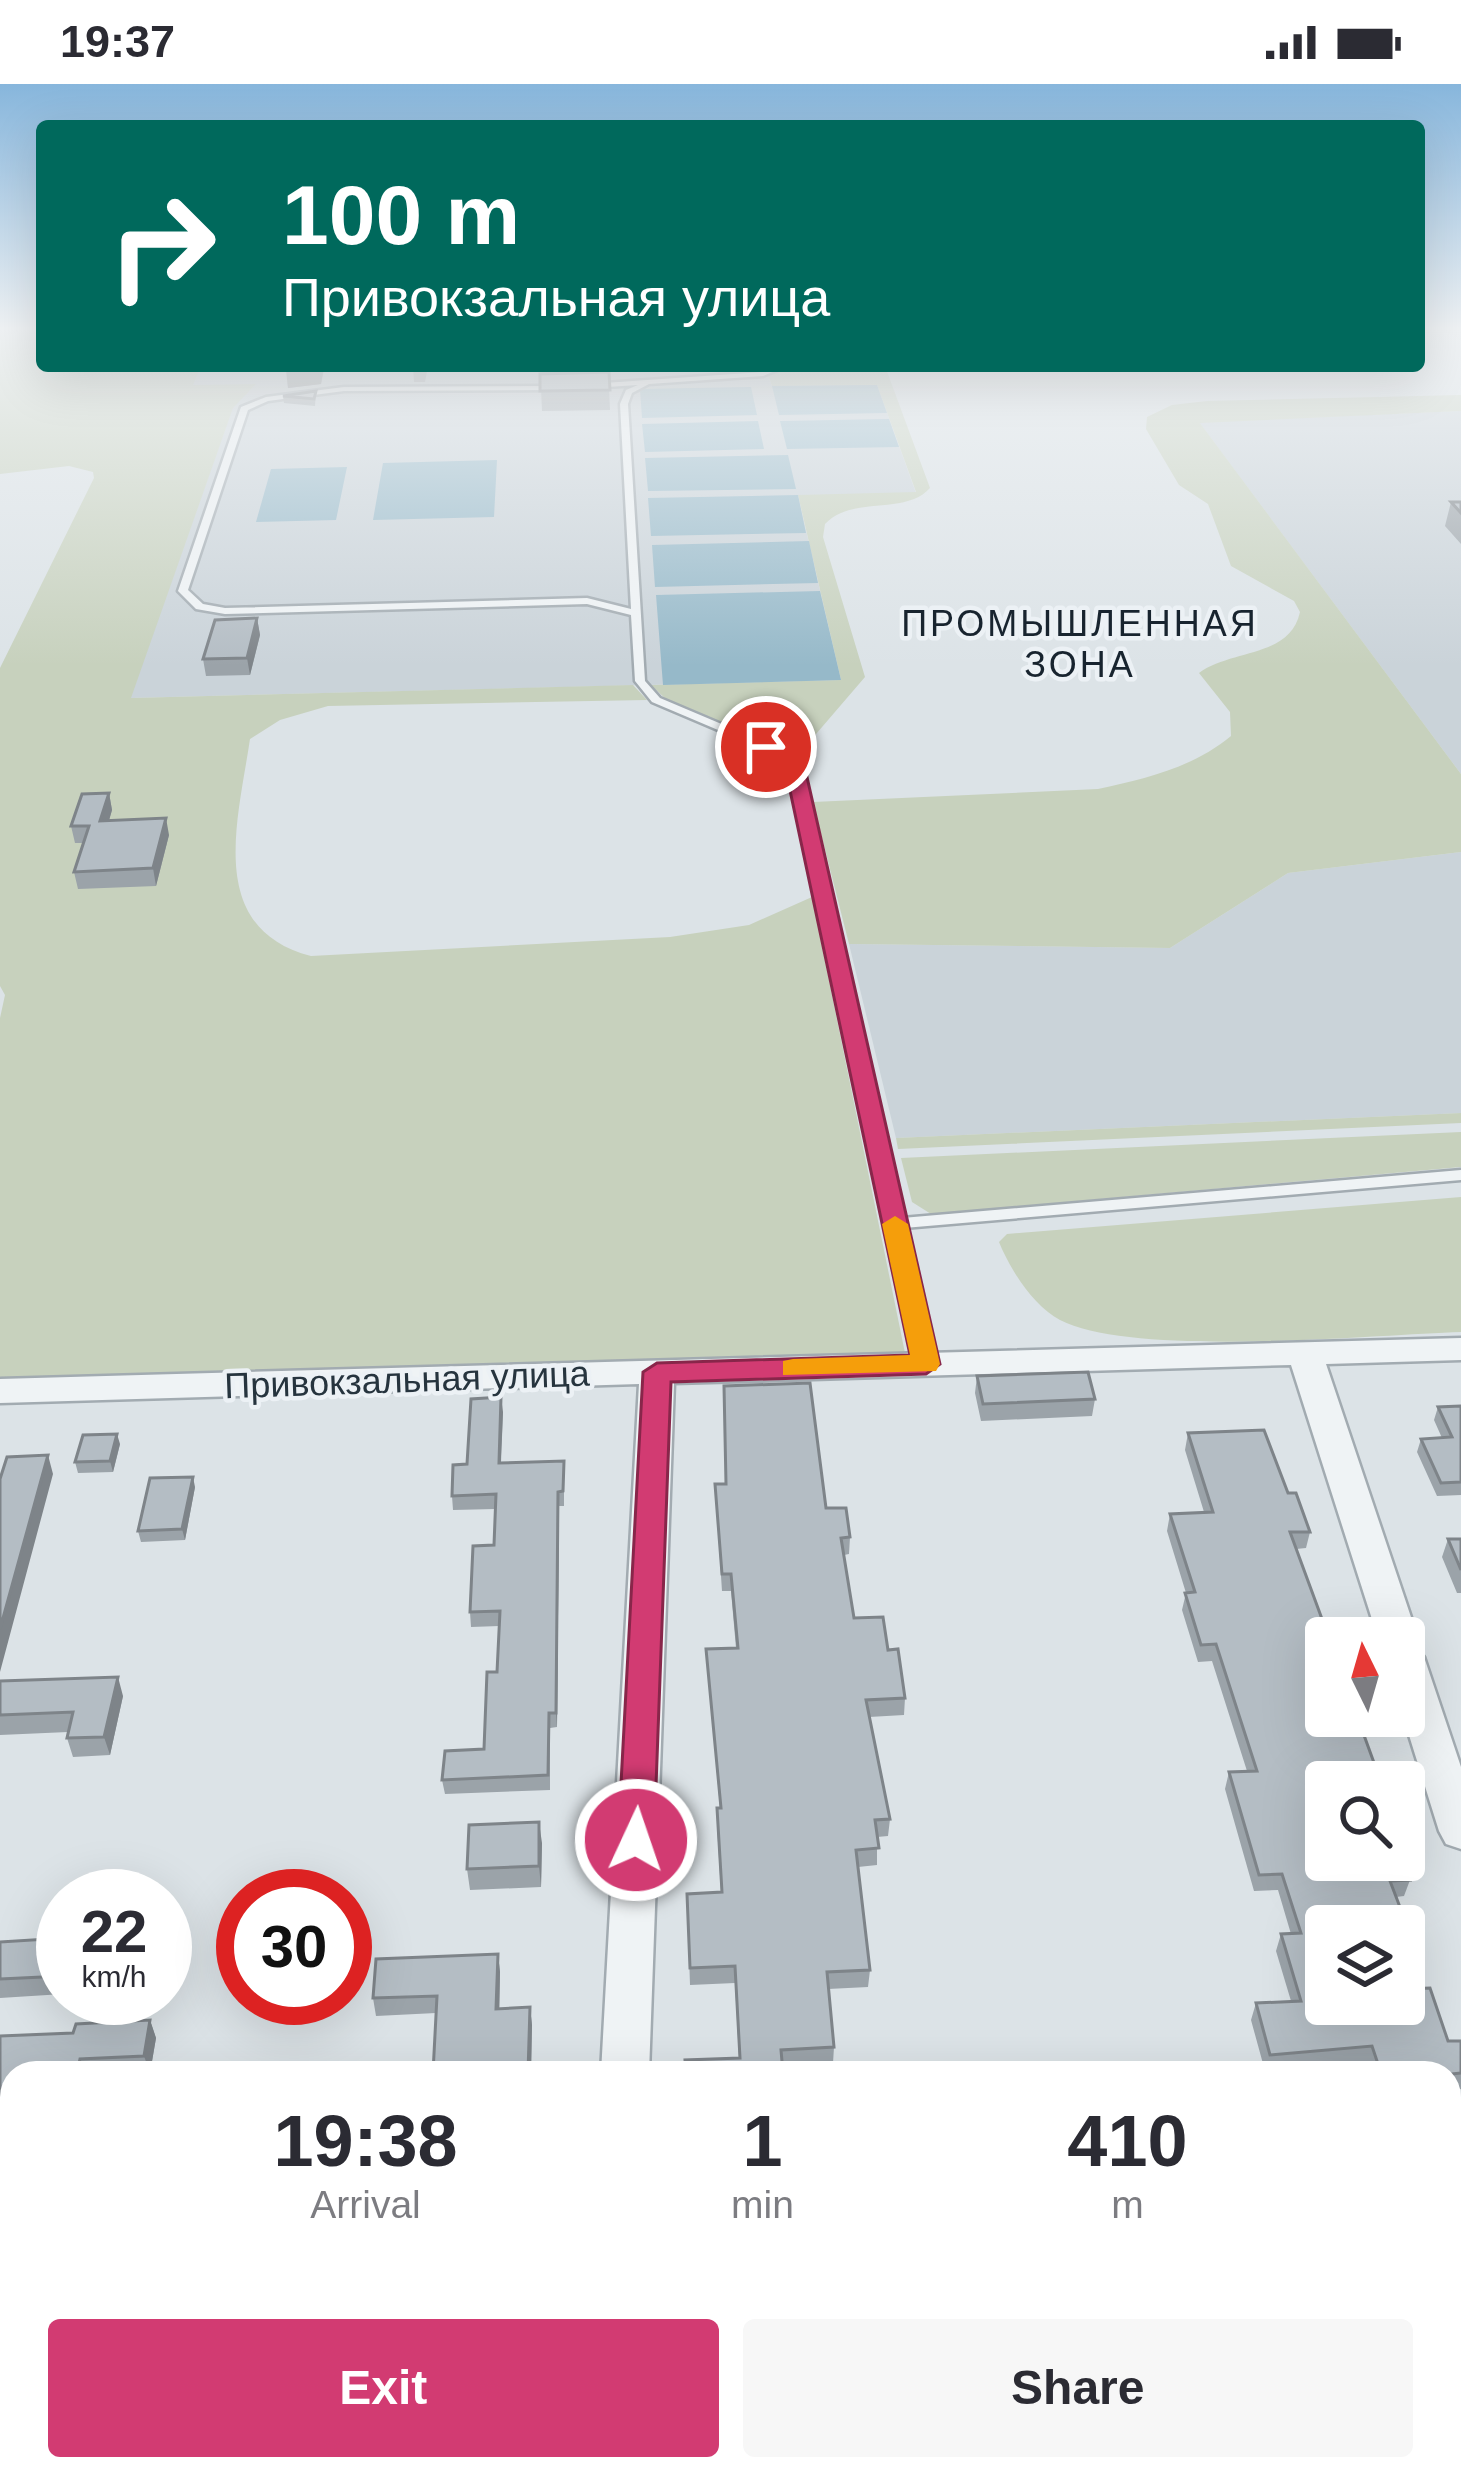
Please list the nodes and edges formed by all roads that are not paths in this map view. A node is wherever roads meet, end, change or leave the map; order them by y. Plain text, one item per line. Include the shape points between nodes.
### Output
1 (233, 443) edge
2 (626, 443) edge
3 (637, 613) junction
4 (1461, 1175) edge
5 (895, 1224) junction
6 (1461, 1349) edge
7 (1305, 1354) junction
8 (926, 1364) junction
9 (657, 1372) junction
10 (0, 1391) edge
11 (1391, 1617) edge
12 (1425, 1721) edge
13 (1461, 1831) edge
14 (626, 2061) edge

1 - 3 lane via 183,591 200,607 587,601
2 - 3 lane
3 - 5 lane via 647,692 794,764
4 - 5 lane
5 - 8 lane
6 - 7 street, Привокзальная улица
7 - 8 street, Привокзальная улица
7 - 11 street
8 - 9 street, Привокзальная улица
9 - 10 street, Привокзальная улица
9 - 14 street
12 - 13 street

